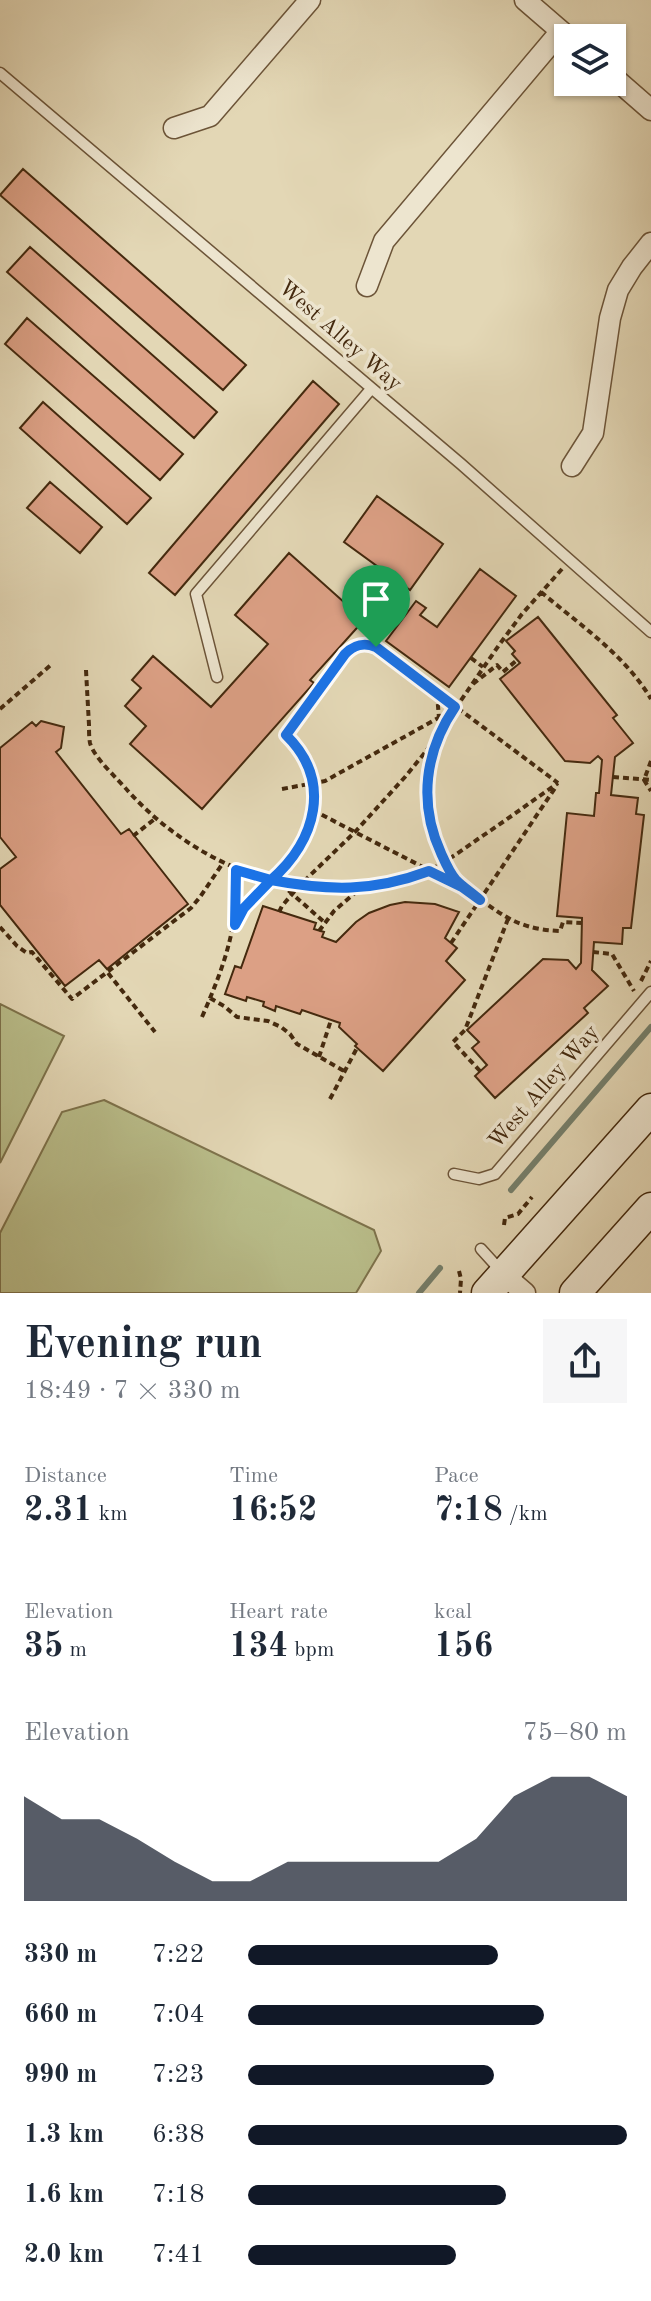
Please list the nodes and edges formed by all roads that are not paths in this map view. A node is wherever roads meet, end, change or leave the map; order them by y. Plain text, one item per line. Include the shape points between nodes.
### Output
1 (310, 0) edge
2 (525, 0) edge
3 (554, 25) edge
4 (554, 48) edge
5 (0, 73) edge
6 (626, 88) edge
7 (651, 110) edge
8 (174, 128) dead end
9 (651, 243) edge
10 (367, 286) dead end
11 (371, 389) junction
12 (572, 466) dead end
13 (651, 632) edge
14 (217, 677) dead end
15 (651, 992) edge
16 (651, 1109) edge
17 (454, 1174) dead end
18 (651, 1208) edge
19 (481, 1249) dead end
20 (505, 1287) edge
21 (575, 1293) edge

1 - 8 street via 210,116
2 - 3 street
4 - 10 street via 384,241
5 - 11 lane, West Alley Way
6 - 7 street
9 - 12 street via 618,290 593,433
11 - 13 lane, West Alley Way
11 - 14 lane via 196,594
15 - 17 lane, West Alley Way via 495,1174 479,1179
16 - 20 main road
18 - 21 main road
19 - 20 lane

